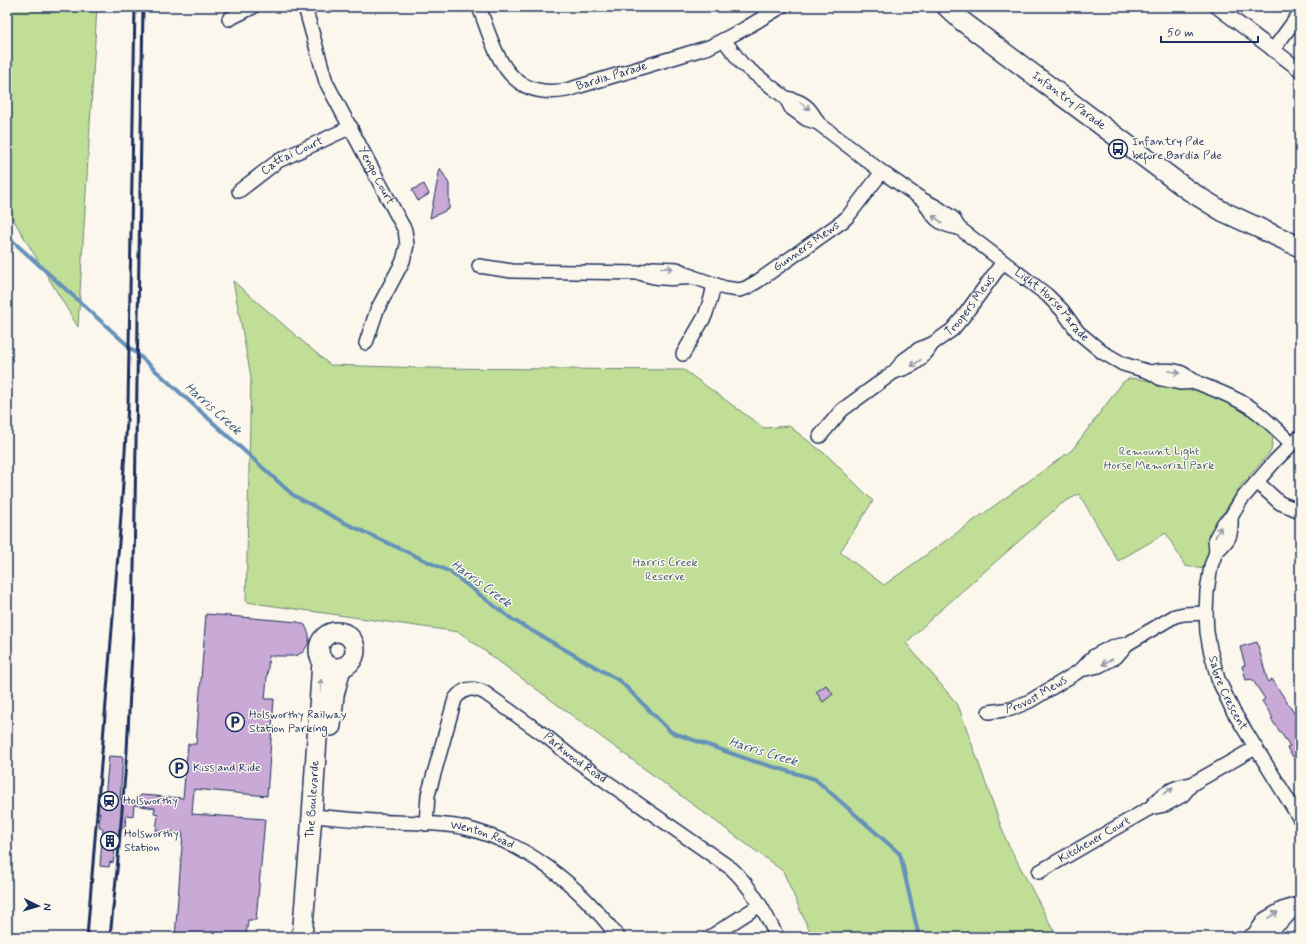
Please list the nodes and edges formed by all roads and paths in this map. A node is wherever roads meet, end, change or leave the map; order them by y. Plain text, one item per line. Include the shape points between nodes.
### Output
1 (253, 7) edge
2 (305, 7) edge
3 (479, 7) edge
4 (781, 7) edge
5 (947, 7) edge
6 (1217, 7) edge
7 (1300, 13) edge
8 (229, 19) dead end
9 (724, 40) junction
10 (1273, 50) junction
11 (1300, 70) edge
12 (350, 127) junction
13 (882, 172) junction
14 (239, 191) dead end
15 (1300, 247) edge
16 (1003, 262) junction
17 (479, 266) dead end
18 (714, 284) junction
19 (366, 343) dead end
20 (683, 354) dead end
21 (820, 436) dead end
22 (1296, 441) edge
23 (1257, 482) junction
24 (1300, 511) edge
25 (1206, 614) junction
26 (322, 661) junction
27 (341, 668) junction
28 (989, 712) dead end
29 (1255, 748) junction
30 (318, 816) junction
31 (1300, 819) edge
32 (426, 824) junction
33 (1038, 872) dead end
34 (1298, 904) edge
35 (760, 905) junction
36 (1252, 935) edge
37 (302, 937) edge
38 (315, 937) edge
39 (618, 937) edge
40 (710, 937) edge
41 (777, 937) edge

1 - 8 street
2 - 12 street, Yengo Court via 326,82
3 - 9 street, Bardia Parade via 505,69 524,85 545,92 567,90 709,47
4 - 9 street, Bardia Parade
5 - 15 street, Infantry Parade via 1188,190 1233,217
6 - 10 street
7 - 10 street
9 - 13 street, Light Horse Parade via 742,64 786,98 791,108 806,119 818,122
10 - 11 street
12 - 14 street, Cattai Court via 278,161
12 - 19 street, Yengo Court via 405,230 407,246 403,261 377,310
13 - 16 street, Light Horse Parade via 953,218 959,228
13 - 18 street, Gunners Mews via 843,221 752,285 739,290
16 - 21 street, Troopers Mews via 952,330 904,360 894,372 842,410
16 - 22 street, Light Horse Parade via 1055,302 1078,332 1094,347 1123,364 1150,372 1163,369 1182,373 1221,391 1253,409
17 - 18 street, Gunners Mews via 512,271 640,273 652,278 692,278
18 - 20 street via 705,316
22 - 23 street, Sabre Crescent
23 - 24 street via 1280,503
23 - 25 street, Sabre Crescent via 1241,500 1231,517 1224,522 1215,539 1216,552 1209,578
25 - 28 street, Provost Mews via 1175,616 1127,644 1111,647 1094,656 1081,670 1020,706
25 - 29 street, Sabre Crescent via 1210,649 1218,679 1232,711
26 - 27 street via 332,668
26 - 27 street via 319,651 322,640 334,632 345,634 353,641 355,651 352,661
30 -> 26 street, The Boulevarde
27 - 30 street, The Boulevarde via 334,695
29 - 31 street, Sabre Crescent
29 - 33 street, Kitchener Court via 1192,784 1178,786 1160,796 1150,808
30 - 32 street, Wenton Road
30 - 37 street, The Boulevarde
30 - 38 street, The Boulevarde
32 - 35 street, Parkwood Road via 428,795 455,699 464,690 479,690 732,869
32 - 39 street, Wenton Road via 473,830 526,854 576,890
34 - 36 street via 1282,909 1265,919
35 - 40 street
35 - 41 street, Parkwood Road

